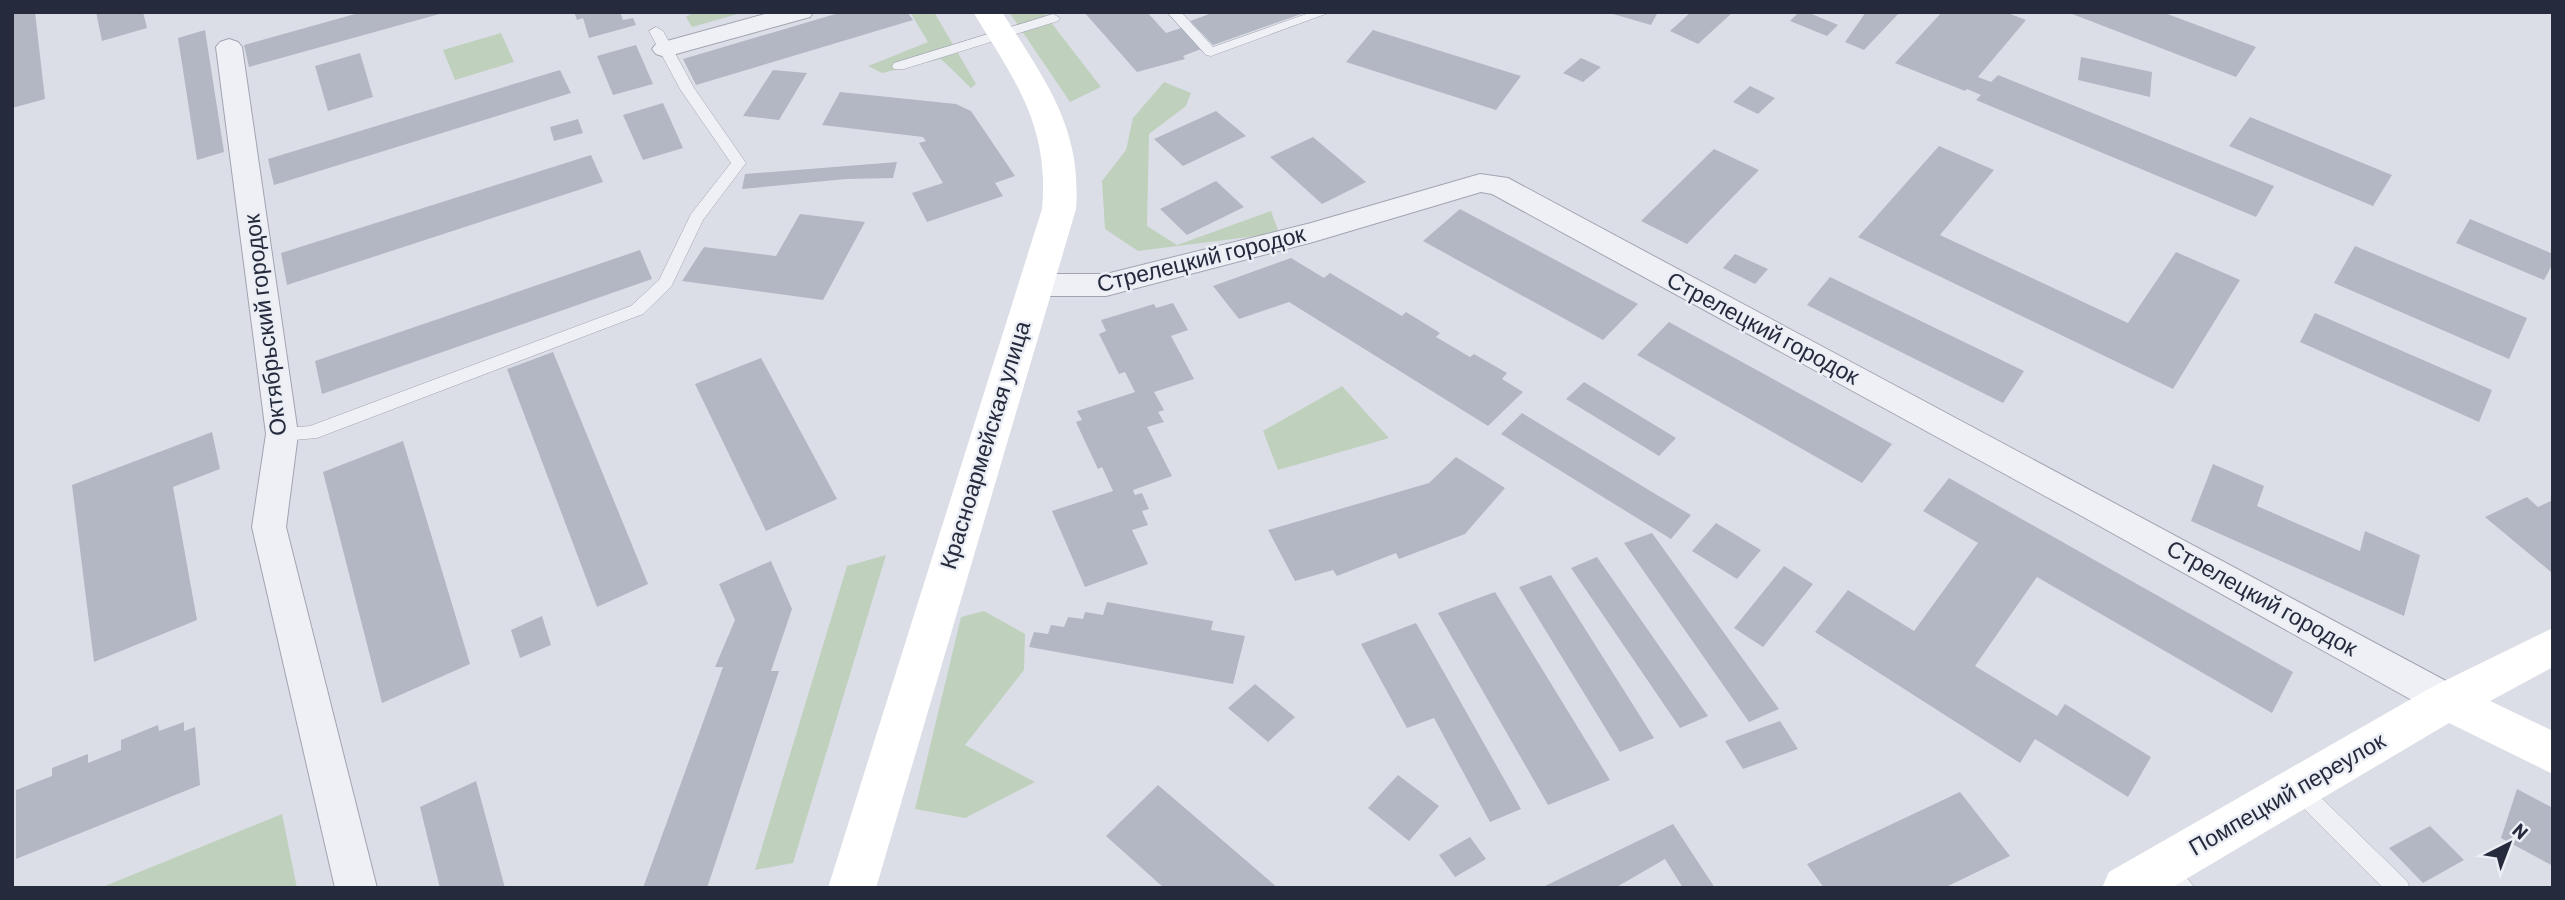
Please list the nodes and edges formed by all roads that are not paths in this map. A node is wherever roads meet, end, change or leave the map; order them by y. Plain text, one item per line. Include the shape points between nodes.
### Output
1 (801, 12) edge
2 (1173, 12) edge
3 (1325, 12) edge
4 (1053, 18) dead end
5 (994, 22) edge
6 (660, 40) joint
7 (229, 47) dead end
8 (899, 66) dead end
9 (1034, 285) junction
10 (282, 434) junction
11 (2553, 646) edge
12 (2448, 701) junction
13 (2553, 754) edge
14 (2297, 788) junction
15 (2174, 877) edge
16 (356, 888) edge
17 (852, 888) edge
18 (2126, 888) edge
19 (2399, 888) edge

1 - 6 street
2 - 3 lane via 1211,52
4 - 5 lane
5 - 8 lane
5 - 9 street, Красноармейская улица via 1047,111 1061,172 1055,228
6 - 10 lane via 687,89 739,163 696,218 665,283 636,310 311,433
7 - 10 street, Октябрьский городок
9 - 12 street, Стрелецкий городок via 1107,285 1480,183 1498,186
9 - 17 street, Красноармейская улица
10 - 16 street, Октябрьский городок via 269,527
11 - 12 street, Помпецкий переулок
12 - 13 street
12 - 14 street, Помпецкий переулок
14 - 15 street, Помпецкий переулок
14 - 19 lane
15 - 18 street, Помпецкий переулок

